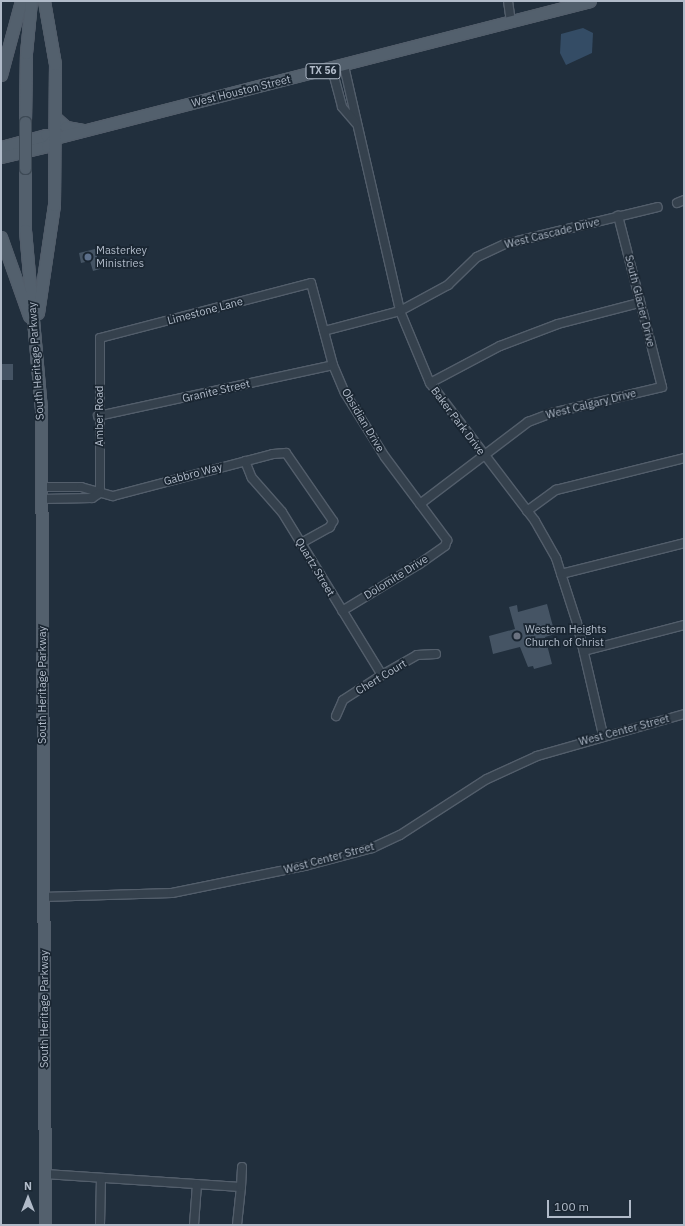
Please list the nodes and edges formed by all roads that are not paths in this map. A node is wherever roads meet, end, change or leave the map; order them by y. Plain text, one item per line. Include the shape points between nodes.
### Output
1 (21, 1) edge
2 (31, 1) edge
3 (44, 1) edge
4 (508, 1) edge
5 (590, 1) edge
6 (511, 22) junction
7 (344, 66) junction
8 (332, 69) junction
9 (1, 75) edge
10 (55, 117) junction
11 (357, 124) junction
12 (85, 131) junction
13 (55, 138) junction
14 (1, 147) edge
15 (1, 157) edge
16 (658, 207) dead end
17 (618, 216) junction
18 (1, 237) edge
19 (311, 283) joint
20 (639, 303) junction
21 (400, 311) junction
22 (324, 331) junction
23 (100, 338) joint
24 (38, 354) junction
25 (333, 365) junction
26 (430, 383) junction
27 (662, 387) joint
28 (98, 416) junction
29 (484, 455) junction
30 (684, 458) edge
31 (245, 461) junction
32 (41, 487) junction
33 (100, 493) junction
34 (41, 499) junction
35 (420, 504) junction
36 (527, 511) junction
37 (447, 540) joint
38 (684, 543) edge
39 (301, 544) junction
40 (561, 574) junction
41 (342, 611) junction
42 (684, 625) edge
43 (584, 651) junction
44 (436, 654) dead end
45 (382, 675) junction
46 (684, 714) edge
47 (336, 716) dead end
48 (603, 735) junction
49 (43, 897) junction
50 (242, 1167) dead end
51 (45, 1174) junction
52 (101, 1178) junction
53 (197, 1184) junction
54 (240, 1187) junction
55 (45, 1225) edge
56 (100, 1225) edge
57 (194, 1225) edge
58 (237, 1225) edge

1 - 9 main road
2 - 24 main road, South Heritage Parkway, bridge via 26,53 25,230
3 - 10 main road via 55,64
4 - 6 street
5 - 6 main road, West Houston Street / TX 56
6 - 7 main road, West Houston Street / TX 56
7 - 8 main road, West Houston Street / TX 56
7 - 11 street, Baker Park Drive
8 - 11 street via 342,107
8 - 12 main road, West Houston Street / TX 56
10 - 12 main road via 66,127
10 - 13 main road
11 - 21 street, Baker Park Drive
12 - 13 main road, West Houston Street / TX 56
13 - 14 main road, West Houston Street / TX 56 via 46,135
13 - 15 main road, West Houston Street / TX 56 via 47,146
13 - 24 main road via 54,205 40,294
16 - 17 street, West Cascade Drive
17 - 20 street, South Glacier Drive
17 - 21 street, West Cascade Drive via 505,244 477,257 448,284
18 - 24 main road via 28,312
19 - 22 street, Obsidian Drive
19 - 23 street, Limestone Lane
20 - 26 street via 558,324 500,346
20 - 27 street, South Glacier Drive
21 - 22 street, West Cascade Drive
21 - 26 street, Baker Park Drive
22 - 25 street, Obsidian Drive
23 - 28 street, Amber Road
24 - 32 main road, South Heritage Parkway
25 - 28 street, Granite Street
25 - 35 street, Obsidian Drive via 358,416
26 - 29 street, Baker Park Drive
27 - 29 street, West Calgary Drive via 552,412 528,422
28 - 33 street, Amber Road
29 - 35 street, West Calgary Drive
29 - 36 street, Baker Park Drive
30 - 36 street via 567,486 548,494
31 - 33 street, Gabbro Way via 113,496
31 - 39 street, Quartz Street via 252,478 282,512
31 - 39 street, Gabbro Way via 286,453 333,521 330,527
32 - 33 street, Gabbro Way via 81,487
32 - 34 main road, South Heritage Parkway
33 - 34 street, Gabbro Way via 92,498
34 - 49 main road, South Heritage Parkway
35 - 37 street, Obsidian Drive
36 - 40 street, Baker Park Drive via 556,558
37 - 41 street, Dolomite Drive via 445,546 419,564
38 - 40 street
39 - 41 street, Quartz Street
40 - 43 street, Baker Park Drive
41 - 45 street, Quartz Street
42 - 43 street
43 - 48 street, Baker Park Drive
44 - 45 street, Chert Court via 417,655
45 - 47 street, Chert Court via 343,700
46 - 48 street, West Center Street
48 - 49 street, West Center Street via 537,756 487,779 400,835 372,848 305,866 172,893
49 - 51 main road, South Heritage Parkway
50 - 54 street
51 - 52 street
51 - 55 main road, South Heritage Parkway
52 - 53 street
52 - 56 street
53 - 54 street
53 - 57 street
54 - 58 street

